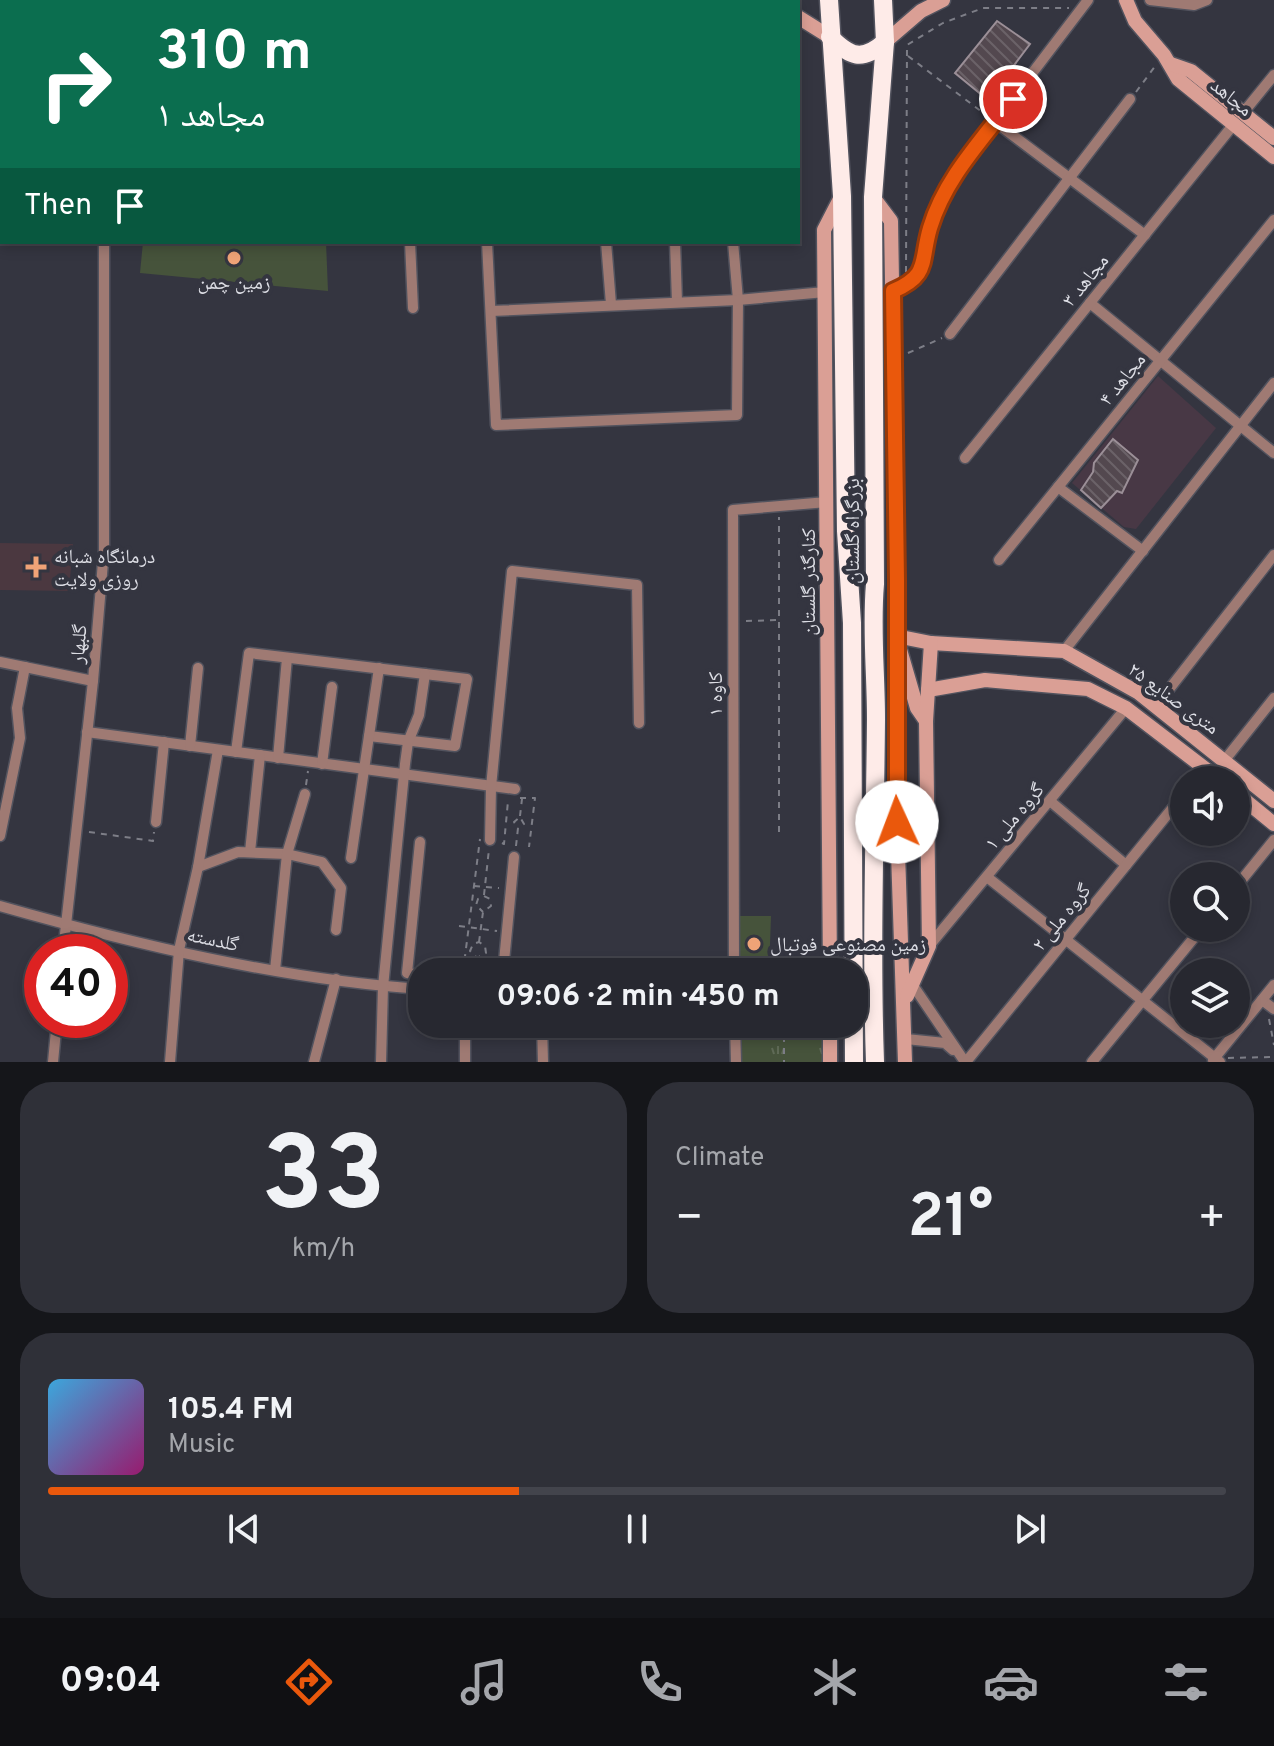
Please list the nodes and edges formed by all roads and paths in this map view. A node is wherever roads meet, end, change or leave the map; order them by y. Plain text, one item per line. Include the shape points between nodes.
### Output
1 (829, 0) edge
2 (883, 0) edge
3 (943, 0) edge
4 (1126, 0) edge
5 (1150, 0) edge
6 (1207, 0) edge
7 (1085, 4) edge
8 (800, 18) edge
9 (830, 37) junction
10 (885, 42) junction
11 (907, 55) junction
12 (1168, 59) junction
13 (1274, 75) edge
14 (1130, 99) joint
15 (1238, 119) junction
16 (995, 122) junction
17 (1272, 148) edge
18 (1070, 178) junction
19 (842, 196) junction
20 (873, 197) junction
21 (1274, 220) edge
22 (1145, 235) junction
23 (104, 244) edge
24 (410, 244) edge
25 (487, 244) edge
26 (606, 244) edge
27 (675, 244) edge
28 (733, 244) edge
29 (899, 288) junction
30 (825, 292) junction
31 (738, 300) junction
32 (677, 302) junction
33 (1090, 303) junction
34 (611, 304) junction
35 (413, 308) dead end
36 (491, 311) junction
37 (950, 334) joint
38 (895, 359) junction
39 (1160, 361) junction
40 (1274, 383) edge
41 (1241, 426) junction
42 (1274, 453) edge
43 (965, 458) dead end
44 (874, 472) junction
45 (846, 476) junction
46 (1058, 487) junction
47 (874, 498) junction
48 (837, 500) junction
49 (779, 506) junction
50 (1143, 551) junction
51 (1274, 555) edge
52 (999, 560) dead end
53 (779, 620) junction
54 (733, 621) junction
55 (896, 636) junction
56 (931, 643) junction
57 (1064, 651) junction
58 (287, 658) junction
59 (0, 662) edge
60 (25, 667) junction
61 (198, 668) dead end
62 (379, 668) junction
63 (425, 674) junction
64 (93, 681) junction
65 (332, 687) dead end
66 (928, 690) junction
67 (1139, 693) junction
68 (1274, 698) edge
69 (1156, 706) junction
70 (1126, 708) junction
71 (926, 721) junction
72 (639, 723) dead end
73 (87, 732) junction
74 (369, 736) junction
75 (164, 742) junction
76 (408, 742) junction
77 (190, 746) junction
78 (218, 750) junction
79 (236, 752) junction
80 (260, 755) junction
81 (278, 758) junction
82 (1224, 761) junction
83 (309, 762) junction
84 (322, 764) junction
85 (1202, 766) edge
86 (364, 769) junction
87 (404, 775) junction
88 (491, 787) junction
89 (518, 793) junction
90 (305, 794) joint
91 (1050, 801) junction
92 (1274, 801) edge
93 (1250, 804) edge
94 (1170, 811) edge
95 (520, 817) junction
96 (506, 821) junction
97 (156, 822) joint
98 (514, 822) junction
99 (524, 824) junction
100 (1274, 824) edge
101 (532, 825) junction
102 (518, 828) junction
103 (76, 830) junction
104 (779, 832) dead end
105 (0, 836) edge
106 (490, 840) junction
107 (1274, 840) edge
108 (420, 842) dead end
109 (529, 847) dead end
110 (250, 852) junction
111 (287, 854) junction
112 (514, 857) joint
113 (351, 858) dead end
114 (1126, 865) junction
115 (198, 867) junction
116 (1250, 870) edge
117 (987, 877) junction
118 (472, 886) junction
119 (485, 887) junction
120 (511, 889) junction
121 (484, 896) junction
122 (0, 906) edge
123 (483, 912) junction
124 (66, 924) junction
125 (459, 926) dead end
126 (470, 927) junction
127 (481, 929) junction
128 (336, 930) dead end
129 (507, 932) junction
130 (65, 934) edge
131 (1066, 940) junction
132 (479, 942) junction
133 (1190, 942) edge
134 (929, 946) junction
135 (468, 949) junction
136 (179, 950) junction
137 (408, 958) edge
138 (466, 958) edge
139 (477, 958) joint
140 (504, 958) edge
141 (734, 958) edge
142 (830, 958) edge
143 (275, 970) junction
144 (903, 970) junction
145 (336, 979) junction
146 (911, 983) junction
147 (1274, 985) edge
148 (383, 987) junction
149 (408, 988) edge
150 (1142, 1000) junction
151 (904, 1003) junction
152 (1267, 1004) edge
153 (55, 1038) edge
154 (465, 1038) edge
155 (542, 1038) edge
156 (735, 1038) edge
157 (784, 1038) edge
158 (830, 1038) edge
159 (906, 1039) junction
160 (1274, 1045) edge
161 (1274, 1057) edge
162 (1216, 1061) edge
163 (53, 1062) edge
164 (170, 1062) edge
165 (314, 1062) edge
166 (381, 1062) edge
167 (465, 1062) edge
168 (543, 1062) edge
169 (736, 1062) edge
170 (784, 1062) edge
171 (830, 1062) edge
172 (854, 1062) edge
173 (875, 1062) edge
174 (905, 1062) edge
175 (965, 1062) edge
176 (1092, 1062) edge

1 - 9 highway, بزرگراه گلستان
2 - 10 highway, بزرگراه گلستان
3 - 10 street
4 - 12 street, مجاهد via 1135,21
5 - 6 street via 1194,5
7 - 11 path via 983,8 943,23 907,45
7 - 16 street
8 - 9 street
9 - 10 highway via 858,56
9 - 19 highway, بزرگراه گلستان
10 - 20 highway, بزرگراه گلستان
11 - 16 path
11 - 29 path
12 - 14 path
12 - 15 street, مجاهد via 1178,79
13 - 15 street, مجاهد ۳
14 - 18 street
15 - 17 street, مجاهد
15 - 22 street, مجاهد ۳
16 - 18 street
16 - 29 street via 947,185 930,227 922,269 912,283
18 - 22 street
18 - 37 street
19 - 30 street, کنارگذر گلستان via 824,230
19 - 45 highway, بزرگراه گلستان
20 - 29 street via 891,221
20 - 44 highway, بزرگراه گلستان
21 - 39 street, مجاهد ۴
22 - 33 street, مجاهد ۳
23 - 64 street, گلبهار via 104,550
24 - 35 street
25 - 36 street
26 - 34 street
27 - 32 street
28 - 31 street
29 - 38 street
30 - 31 street
30 - 48 street, کنارگذر گلستان
31 - 32 street
31 - 36 street via 737,415 496,425
32 - 34 street
33 - 39 street
33 - 43 street, مجاهد ۳
34 - 36 street
37 - 38 path
38 - 55 street
39 - 41 street
39 - 46 street, مجاهد ۴
40 - 41 street
41 - 42 street
41 - 50 street
44 - 45 highway via 861,482
44 - 47 highway, بزرگراه گلستان
45 - 48 highway, بزرگراه گلستان
46 - 50 street
46 - 52 street, مجاهد ۴
47 - 48 highway via 860,492
47 - 173 highway, بزرگراه گلستان
48 - 49 street, کاوه ۱
48 - 142 street, کنارگذر گلستان
48 - 172 highway, بزرگراه گلستان via 852,623
49 - 53 path
49 - 54 street, کاوه ۱ via 733,510
50 - 57 street
51 - 69 street
53 - 54 path
53 - 104 path
54 - 141 street, کاوه ۱
55 - 56 street, ۲۵ متری صنایع
55 - 71 street via 917,708
55 - 144 street
56 - 57 street, ۲۵ متری صنایع
56 - 66 street
57 - 67 street, ۲۵ متری صنایع
58 - 62 street
58 - 79 street via 249,653
58 - 81 street
59 - 60 street
60 - 64 street
60 - 105 street via 17,708 20,738
61 - 77 street
62 - 63 street
62 - 74 street
63 - 76 street via 419,715
63 - 76 street via 467,679 455,746
64 - 73 street, گلبهار
65 - 84 street
66 - 70 street, ۲۵ متری صنایع via 985,680 1088,689
66 - 71 street
67 - 69 street, ۲۵ متری صنایع
67 - 70 street
68 - 82 street
69 - 82 street, ۲۵ متری صنایع
70 - 85 street, ۲۵ متری صنایع
70 - 91 street, گروه ملی ۱
71 - 134 street
72 - 88 street via 637,585 512,571
73 - 75 street
73 - 103 street, گلبهار
74 - 76 street
74 - 86 street
75 - 77 street
75 - 97 street
76 - 87 street
77 - 78 street
78 - 79 street
78 - 115 street
79 - 80 street
80 - 81 street
80 - 110 street
81 - 83 street
82 - 92 street, ۲۵ متری صنایع
83 - 84 street
83 - 90 path
84 - 86 street
86 - 87 street
86 - 113 street
87 - 88 street
87 - 148 street
88 - 89 street
88 - 106 street
89 - 95 path
89 - 96 path via 508,796
89 - 101 path via 535,798
90 - 111 street
91 - 114 street
91 - 117 street, گروه ملی ۱
93 - 100 street
94 - 114 street, گروه ملی ۲
95 - 98 path
95 - 99 path
96 - 98 path
96 - 106 path via 504,844
97 - 103 path via 153,841
98 - 102 path
99 - 101 path
99 - 102 path
101 - 109 path
102 - 112 path
103 - 124 street, گلبهار
106 - 118 path via 479,839
106 - 119 path
107 - 116 street
108 - 137 street
110 - 111 street
110 - 115 street
111 - 128 street via 322,862 341,888
111 - 143 street
112 - 120 street
114 - 131 street, گروه ملی ۲
115 - 136 street
117 - 131 street
117 - 134 street, گروه ملی ۱
118 - 119 path
118 - 126 path
119 - 120 path
119 - 121 path
120 - 129 street
121 - 123 path via 476,905
121 - 123 path via 492,902
122 - 124 street, گلدسته
123 - 127 path
124 - 130 street, گلبهار
124 - 136 street, گلدسته
125 - 126 path
126 - 127 path
126 - 135 path
127 - 129 path
127 - 132 path
129 - 140 street
131 - 150 street
131 - 175 street, گروه ملی ۲
132 - 135 path
132 - 139 path via 486,950
133 - 150 street
134 - 146 street
135 - 138 path
135 - 139 path
136 - 143 street, گلدسته
136 - 164 street
143 - 145 street, گلدسته
144 - 146 street
144 - 151 street
145 - 148 street, گلدسته
145 - 165 street
146 - 151 street
146 - 175 street
147 - 152 street
148 - 149 street, گلدسته
148 - 166 street
150 - 162 street
150 - 176 street
151 - 159 street
152 - 160 path
152 - 162 street
153 - 163 street
154 - 167 street
155 - 168 street
156 - 169 street
157 - 170 path
158 - 171 street
159 - 174 street
159 - 175 street via 945,1043
161 - 162 path

